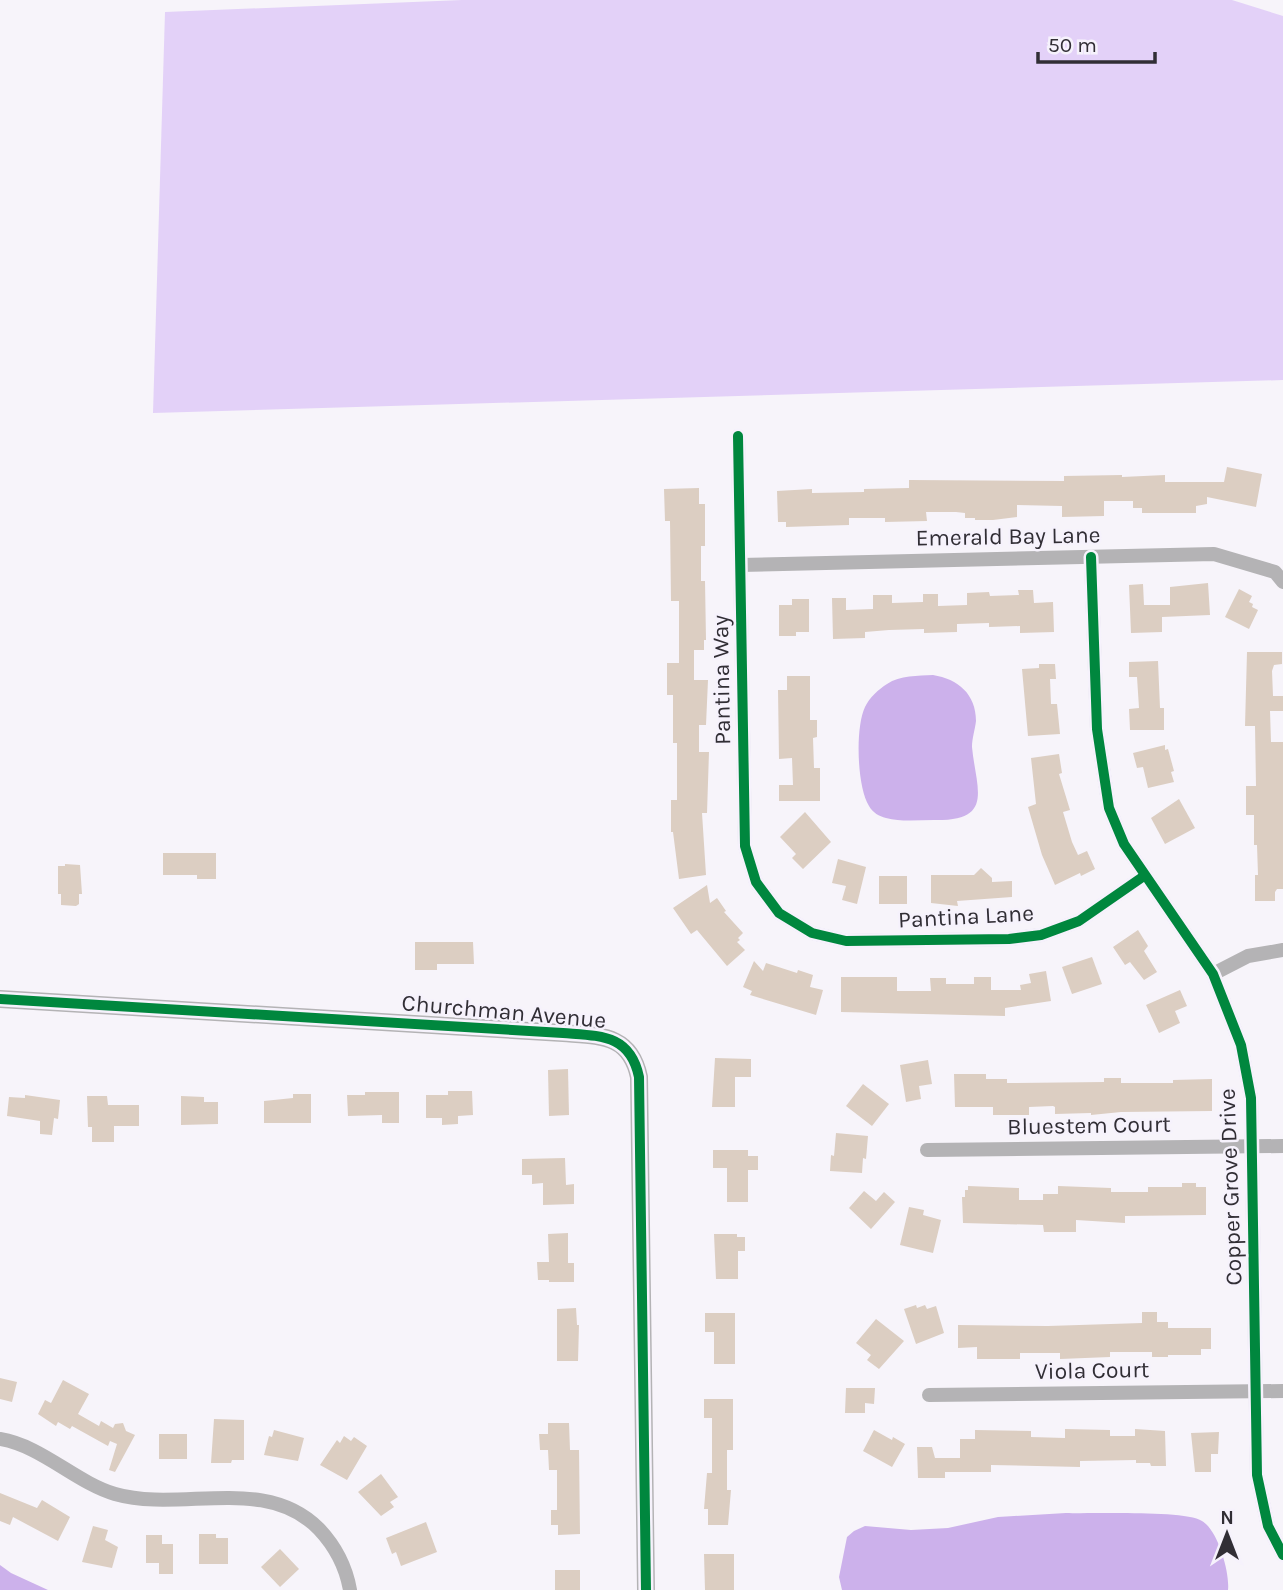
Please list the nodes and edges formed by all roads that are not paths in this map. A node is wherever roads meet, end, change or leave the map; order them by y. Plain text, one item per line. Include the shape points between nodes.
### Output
1 (738, 436) dead end
2 (1091, 557) junction
3 (740, 565) junction
4 (1279, 577) edge
5 (1144, 876) junction
6 (779, 913) joint
7 (1283, 950) edge
8 (1213, 974) junction
9 (0, 999) edge
10 (1252, 1146) junction
11 (1283, 1146) edge
12 (927, 1150) dead end
13 (1255, 1391) junction
14 (1283, 1391) edge
15 (929, 1395) dead end
16 (0, 1439) edge
17 (1283, 1555) edge
18 (350, 1590) edge
19 (646, 1590) edge

1 - 3 street, Pantina Way
2 - 3 street, Emerald Bay Lane
2 - 4 street, Emerald Bay Lane via 1214,554
2 - 5 street, Copper Grove Drive via 1097,729 1109,808
3 - 6 street, Pantina Way via 745,846 756,882
5 - 6 street, Pantina Lane via 1079,921 1041,935 1009,939 846,941 812,933
5 - 8 street, Copper Grove Drive
7 - 8 street via 1248,956
8 - 10 street, Copper Grove Drive via 1241,1045 1251,1098
9 - 19 street, Churchman Avenue via 563,1033 607,1037 620,1044 631,1056 639,1077
10 - 11 street, Bluestem Court
10 - 12 street, Bluestem Court
10 - 13 street, Copper Grove Drive
13 - 14 street, Viola Court
13 - 15 street, Viola Court
13 - 17 street, Copper Grove Drive via 1257,1475 1268,1525
16 - 18 street via 114,1493 145,1500 258,1500 289,1508 316,1526 339,1556

